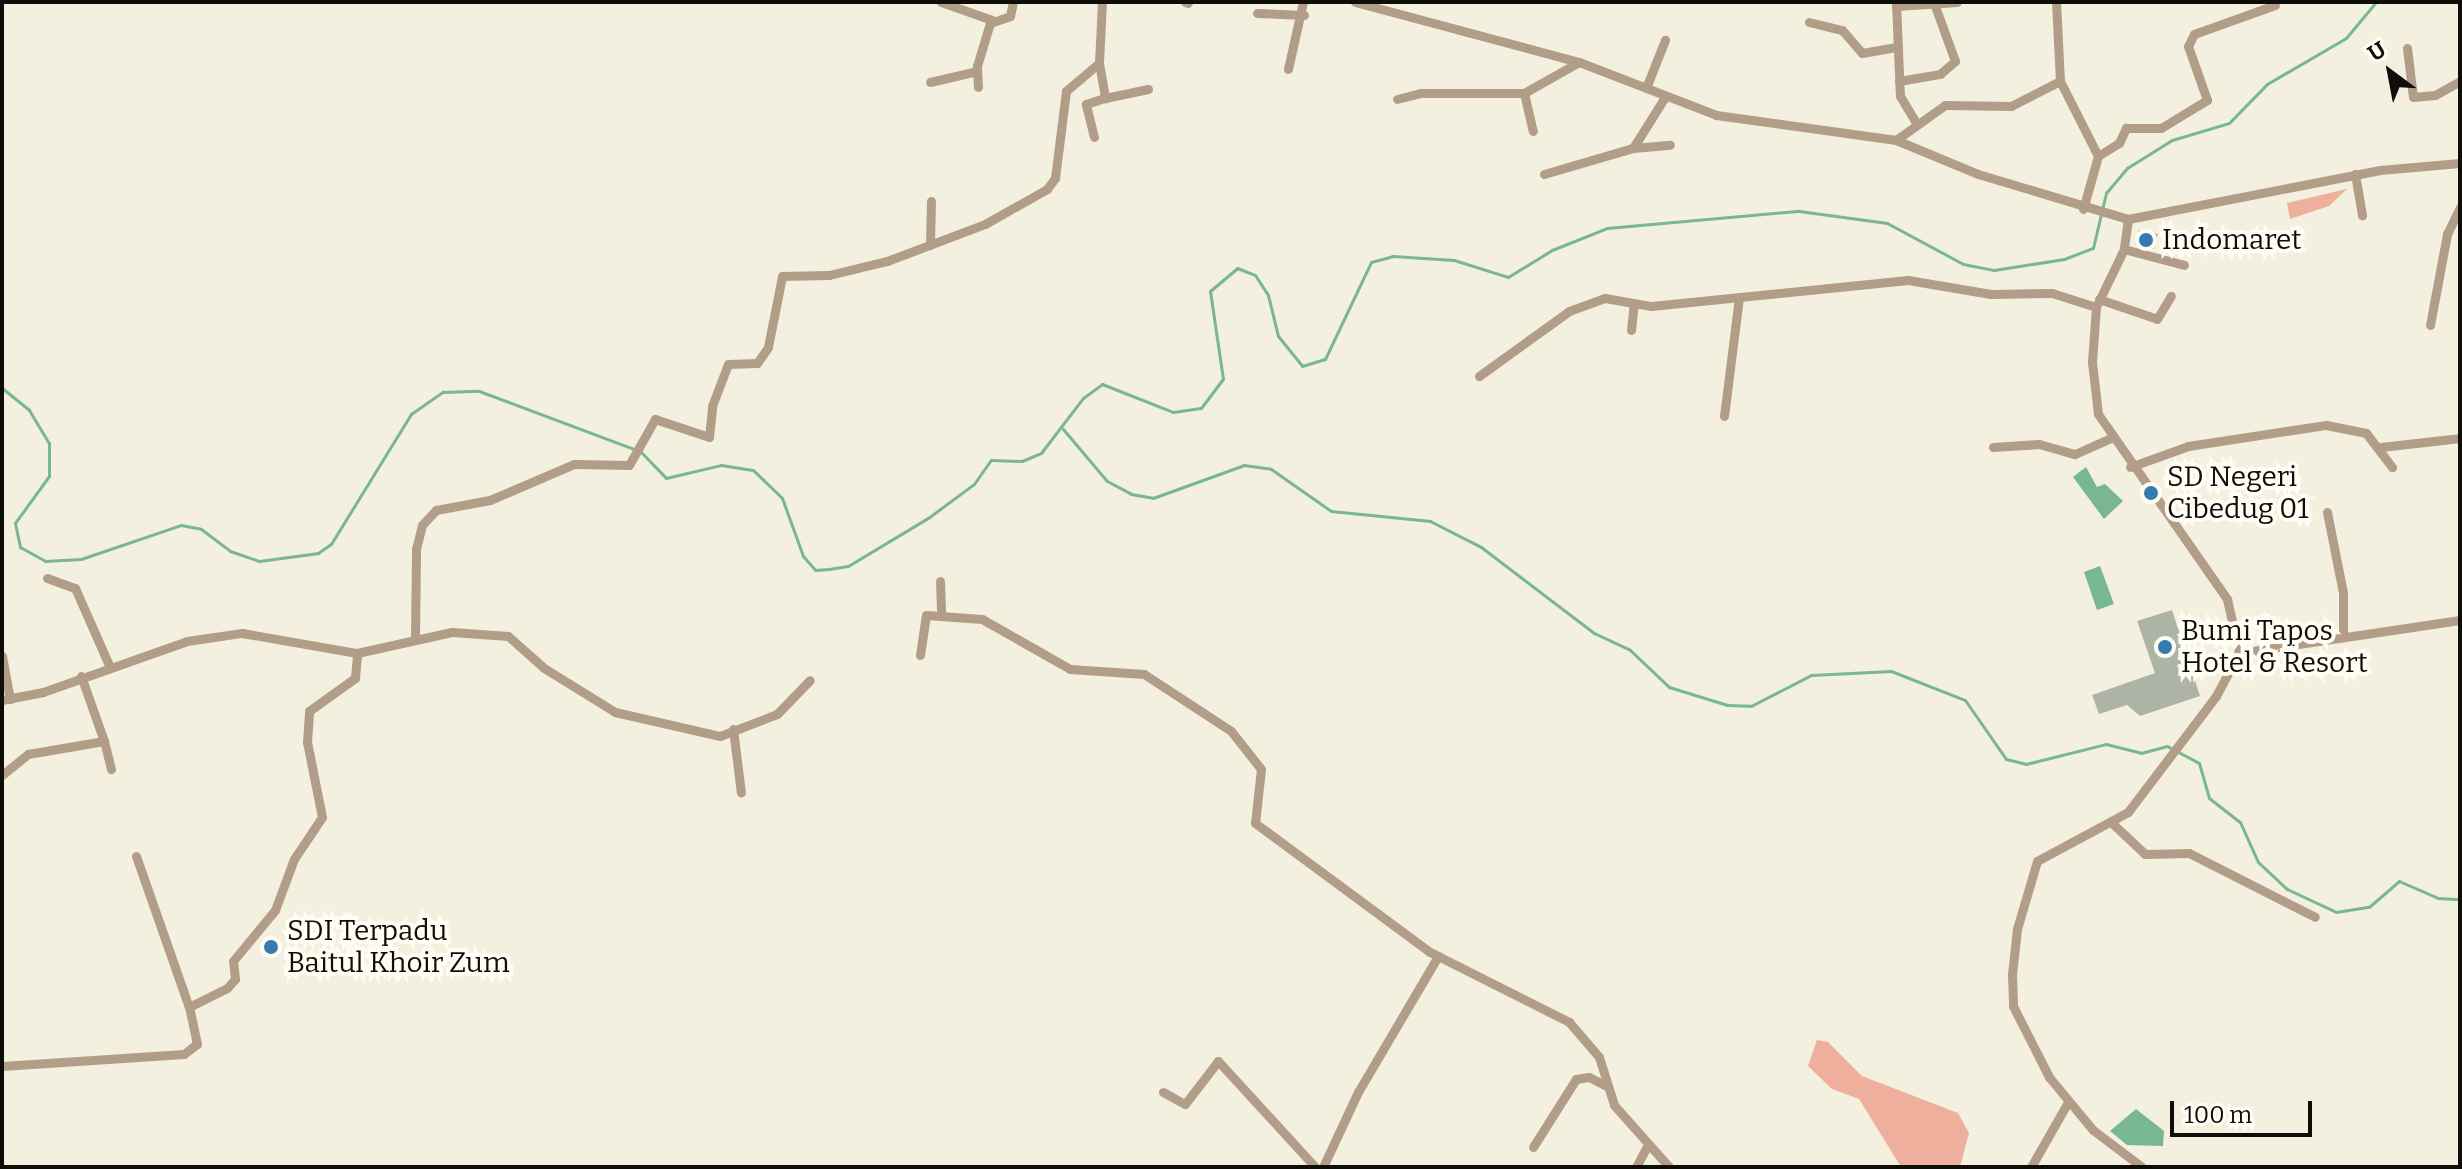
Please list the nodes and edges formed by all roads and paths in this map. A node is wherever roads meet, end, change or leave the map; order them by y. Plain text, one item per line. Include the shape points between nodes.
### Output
1 (941, 2) edge
2 (1013, 2) edge
3 (1102, 2) edge
4 (1303, 2) edge
5 (1355, 2) edge
6 (1957, 2) edge
7 (2056, 2) edge
8 (1896, 4) edge
9 (2275, 5) dead end
10 (1935, 6) junction
11 (1257, 13) dead end
12 (1304, 15) junction
13 (992, 20) junction
14 (1809, 22) dead end
15 (1665, 40) dead end
16 (1897, 47) junction
17 (2407, 48) dead end
18 (1579, 62) junction
19 (1099, 63) junction
20 (1288, 69) dead end
21 (977, 71) junction
22 (1899, 81) junction
23 (2060, 81) junction
24 (2460, 81) edge
25 (930, 82) dead end
26 (978, 87) dead end
27 (1646, 88) junction
28 (1148, 89) dead end
29 (1524, 93) junction
30 (1665, 97) junction
31 (1105, 98) junction
32 (1397, 99) dead end
33 (1916, 123) junction
34 (1533, 131) dead end
35 (1094, 137) dead end
36 (1896, 140) junction
37 (1670, 145) dead end
38 (1633, 148) junction
39 (2098, 156) junction
40 (2460, 163) edge
41 (1544, 174) dead end
42 (2355, 174) junction
43 (931, 201) dead end
44 (2460, 207) edge
45 (2083, 209) junction
46 (2362, 215) dead end
47 (2128, 219) junction
48 (930, 245) junction
49 (2124, 249) junction
50 (2184, 265) dead end
51 (2171, 296) dead end
52 (1739, 297) junction
53 (1634, 303) junction
54 (2097, 303) junction
55 (2430, 325) dead end
56 (1631, 330) dead end
57 (1479, 376) dead end
58 (1724, 416) dead end
59 (2460, 438) edge
60 (2109, 439) junction
61 (1993, 447) dead end
62 (2381, 447) junction
63 (2130, 467) junction
64 (2392, 467) dead end
65 (2327, 512) dead end
66 (47, 578) dead end
67 (940, 581) dead end
68 (941, 611) junction
69 (2460, 620) edge
70 (415, 636) junction
71 (2343, 636) junction
72 (357, 653) junction
73 (2239, 653) junction
74 (920, 655) dead end
75 (2, 656) edge
76 (109, 665) junction
77 (81, 676) junction
78 (810, 680) dead end
79 (6, 699) edge
80 (733, 729) junction
81 (104, 741) junction
82 (111, 769) dead end
83 (2, 775) edge
84 (741, 793) dead end
85 (2113, 824) junction
86 (136, 856) dead end
87 (2315, 917) dead end
88 (1438, 956) junction
89 (189, 1007) junction
90 (2, 1066) edge
91 (1605, 1085) junction
92 (1163, 1092) dead end
93 (2067, 1104) junction
94 (1648, 1144) junction
95 (1533, 1147) dead end
96 (1315, 1167) edge
97 (1323, 1167) edge
98 (1636, 1167) edge
99 (1669, 1167) edge
100 (2031, 1167) edge
101 (2142, 1167) edge

1 - 13 street
2 - 13 street via 1010,16
3 - 19 street
4 - 12 street
5 - 18 street
6 - 10 street
7 - 23 street
8 - 10 street
8 - 16 street
9 - 39 street via 2194,34 2188,46 2207,100 2161,128 2126,128 2119,143
10 - 22 street via 1955,61 1940,74
11 - 12 street
12 - 20 street
13 - 21 street
14 - 16 street via 1846,33 1862,53
15 - 27 street
16 - 22 street
17 - 24 street via 2413,97 2435,95
18 - 27 street
18 - 29 street
19 - 31 street
19 - 48 street via 1066,91 1052,184 1006,215
21 - 25 street
21 - 26 street
22 - 33 street via 1902,103
23 - 33 street via 2011,106 1955,102
23 - 39 street
27 - 30 street
28 - 31 street
29 - 32 street via 1421,93
29 - 34 street
30 - 36 street via 1716,115
30 - 38 street
31 - 35 street via 1086,104
33 - 36 street
36 - 45 street
37 - 38 street
38 - 41 street
39 - 45 street
40 - 42 street
42 - 46 street
42 - 47 street
43 - 48 street
44 - 55 street via 2447,234
45 - 47 street
47 - 49 street
48 - 70 street via 847,272 782,276 768,347 757,363 728,364 712,406 711,435 695,437 655,419 636,461 617,467 565,467 490,500 446,506 427,517 416,549
49 - 50 street
49 - 54 street
51 - 54 street via 2157,319
52 - 53 street
52 - 54 street via 1908,280 1991,294 2052,293
52 - 58 street
53 - 56 street
53 - 57 street via 1587,301
54 - 60 street via 2094,398
59 - 62 street
60 - 61 street via 2075,454 2039,444
60 - 63 street
62 - 63 street via 2354,428 2307,425 2257,440 2188,446
62 - 64 street
63 - 73 street via 2227,599
65 - 71 street via 2343,593
66 - 76 street via 75,588
67 - 68 street
68 - 74 street via 926,615
68 - 88 street via 1003,627 1070,669 1144,674 1231,731 1261,769 1255,823
69 - 71 street
70 - 72 street
70 - 80 street via 461,631 508,636 564,682 633,720 720,736
71 - 73 street
72 - 76 street via 230,633
72 - 89 street via 355,678 309,711 307,742 322,817 294,859 275,910 233,961 232,984
73 - 85 street via 2147,792
75 - 79 street
76 - 77 street
77 - 79 street
77 - 81 street
78 - 80 street via 777,714
80 - 84 street
81 - 82 street
81 - 83 street via 28,754
85 - 87 street via 2145,854 2189,853
85 - 93 street via 2037,861 2017,929 2013,1006
86 - 89 street
88 - 91 street via 1569,1022 1599,1057
88 - 97 street via 1358,1092
89 - 90 street via 197,1044 184,1054
91 - 94 street
91 - 95 street via 1589,1077 1576,1079
92 - 96 street via 1185,1104 1218,1061
93 - 100 street
93 - 101 street
94 - 98 street
94 - 99 street

